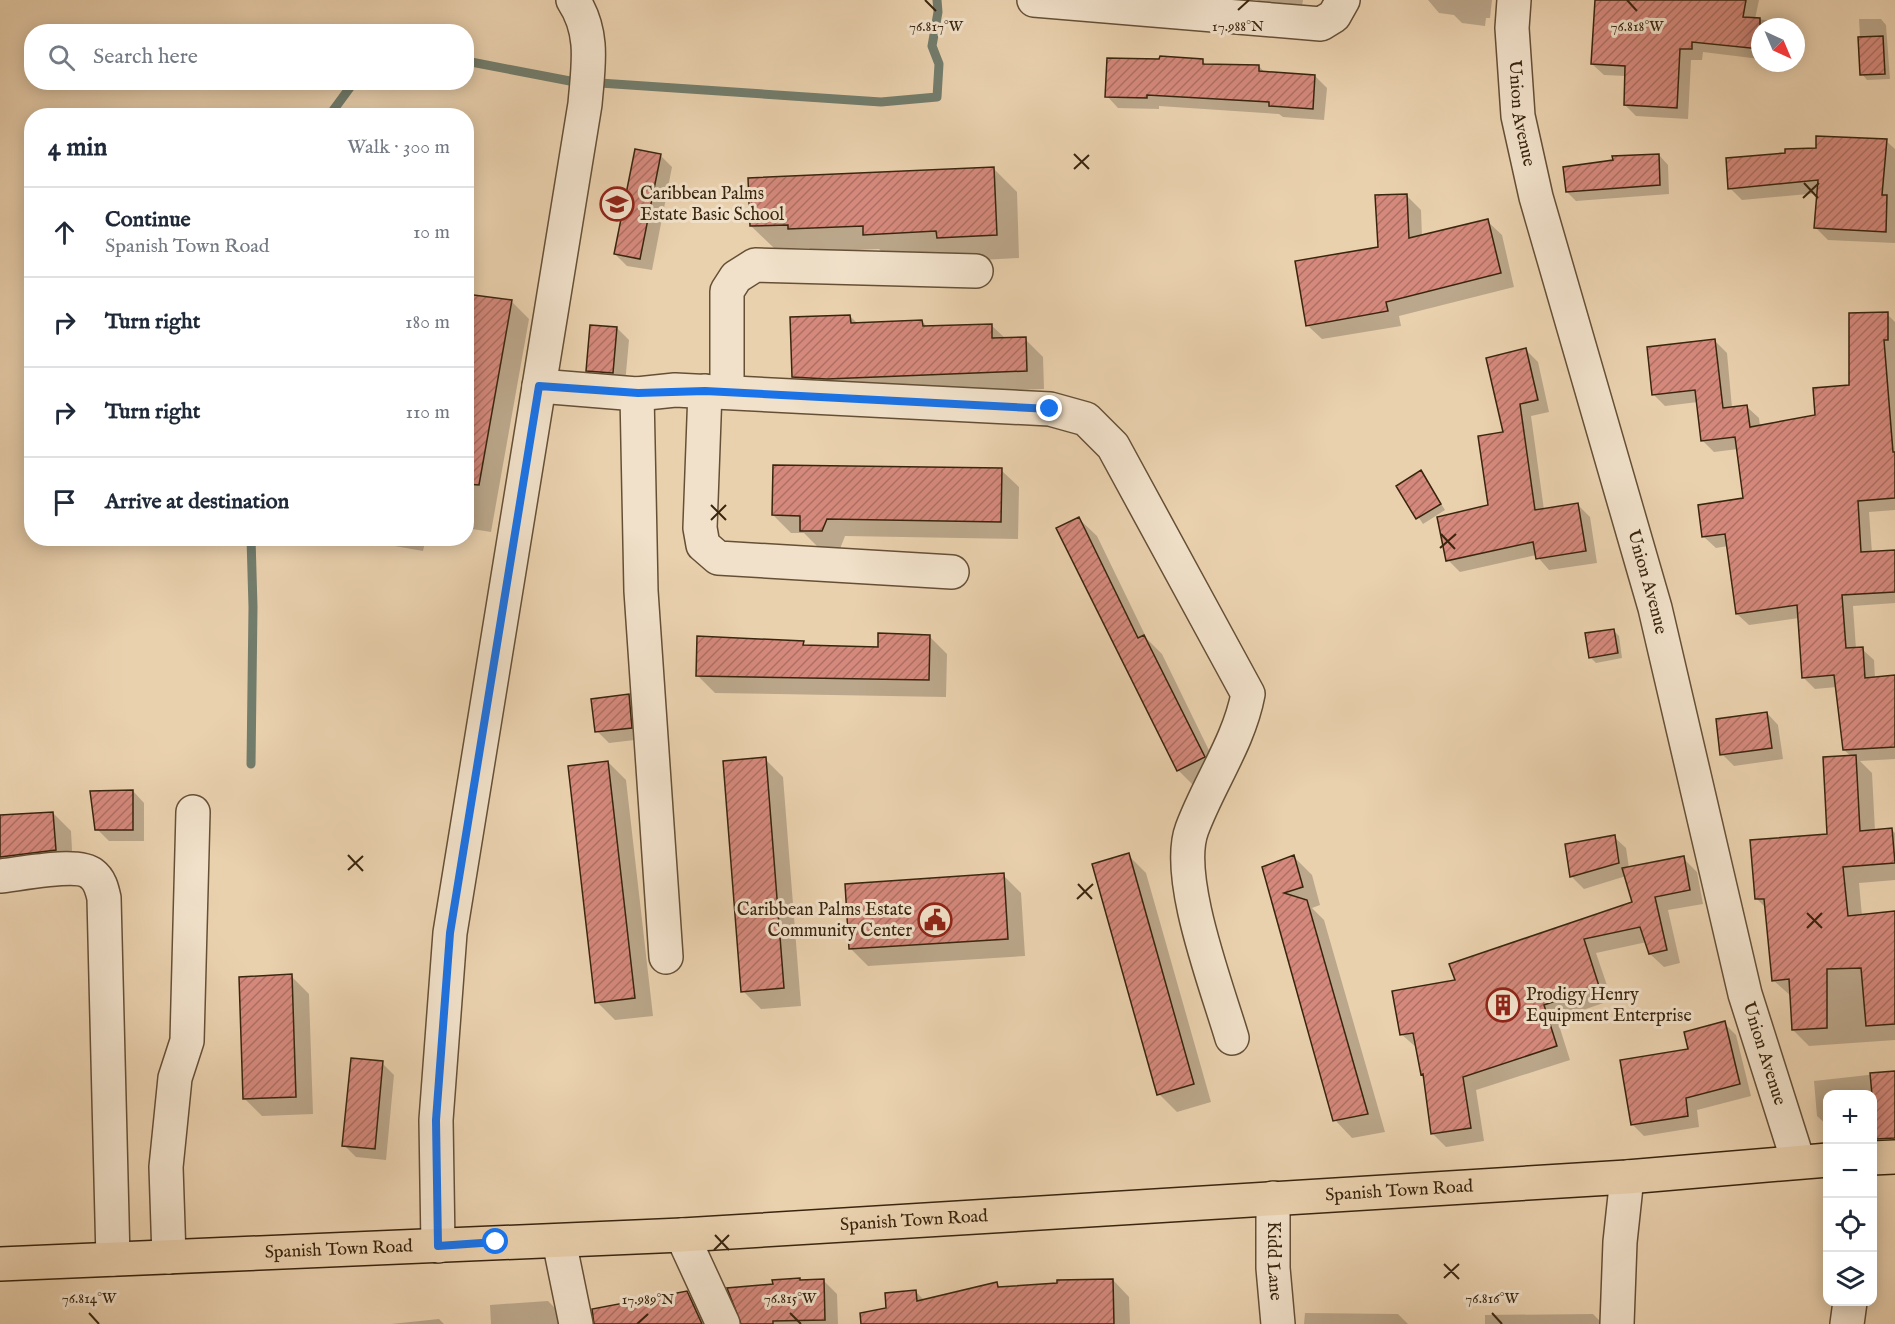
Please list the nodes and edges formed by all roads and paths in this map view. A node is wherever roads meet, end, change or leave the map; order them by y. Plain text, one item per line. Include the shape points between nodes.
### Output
1 (573, 0) edge
2 (1034, 0) edge
3 (1343, 0) edge
4 (1514, 0) edge
5 (976, 271) dead end
6 (539, 386) junction
7 (716, 392) junction
8 (638, 393) junction
9 (952, 572) dead end
10 (193, 812) dead end
11 (0, 876) edge
12 (666, 957) dead end
13 (1232, 1038) dead end
14 (1895, 1157) edge
15 (1877, 1158) edge
16 (1813, 1161) edge
17 (1627, 1177) junction
18 (1273, 1198) junction
19 (682, 1235) junction
20 (559, 1241) junction
21 (438, 1246) junction
22 (169, 1257) junction
23 (113, 1259) junction
24 (0, 1264) edge
25 (1850, 1306) edge
26 (576, 1324) edge
27 (723, 1324) edge
28 (1278, 1324) edge
29 (1617, 1324) edge
30 (1848, 1324) edge

1 - 6 street via 584,17 589,53 585,104
2 - 3 street via 1321,24 1334,16
4 - 16 street, Union Avenue via 1518,116 1536,197 1655,608 1745,994
5 - 7 street via 755,265 736,277 727,291
6 - 8 street
6 - 21 street via 450,933 436,1120
7 - 8 street
7 - 9 street via 700,528 703,545 718,558
7 - 13 street via 1050,409 1086,419 1113,446 1248,694 1243,721 1191,831 1185,858 1190,895
8 - 12 street via 640,591
10 - 22 street via 187,1041 175,1078 166,1167
11 - 23 street via 76,868 91,872 100,884 104,898
14 - 15 main road
16 - 17 main road, Spanish Town Road
17 - 18 main road, Spanish Town Road
17 - 29 street
18 - 19 main road, Spanish Town Road
18 - 28 street, Kidd Lane
19 - 20 main road, Spanish Town Road
19 - 27 street
20 - 21 main road, Spanish Town Road
20 - 26 street
21 - 22 main road, Spanish Town Road
22 - 23 main road, Spanish Town Road
23 - 24 main road, Spanish Town Road
25 - 30 street

